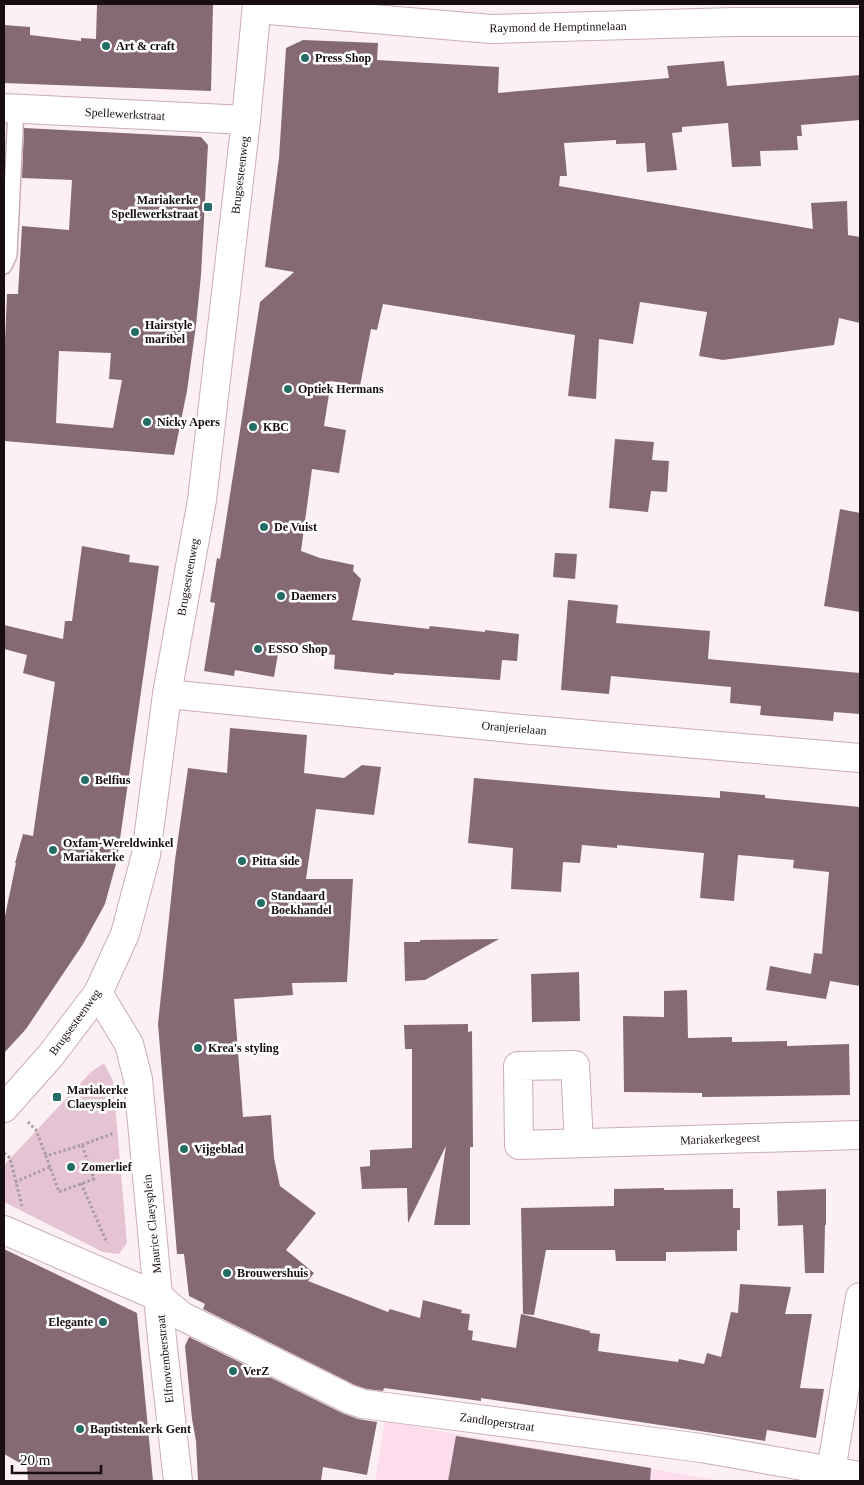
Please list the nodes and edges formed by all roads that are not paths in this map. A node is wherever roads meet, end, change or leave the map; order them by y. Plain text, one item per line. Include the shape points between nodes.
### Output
1 (257, 6) edge
2 (860, 22) edge
3 (10, 109) edge
4 (246, 120) junction
5 (4, 266) edge
6 (167, 694) junction
7 (860, 758) edge
8 (98, 993) junction
9 (6, 1106) edge
10 (860, 1135) edge
11 (579, 1143) dead end
12 (7, 1232) edge
13 (159, 1297) junction
14 (860, 1297) edge
15 (831, 1471) junction
16 (860, 1476) edge
17 (178, 1481) edge

1 - 2 street, Raymond de Hemptinnelaan via 491,29
1 - 4 street, Brugsesteenweg
3 - 4 street, Spellewerkstraat
3 - 5 lane via 9,255
4 - 6 street, Brugsesteenweg via 202,500
6 - 7 street, Oranjerielaan
6 - 8 street, Brugsesteenweg via 146,855 125,934
8 - 9 street, Brugsesteenweg via 51,1055
8 - 13 street, Maurice Claeysplein via 129,1044 138,1079
10 - 11 street, Mariakerkegeest
12 - 13 street, Maurice Claeysplein
13 - 15 street, Zandloperstraat via 182,1316 363,1404 701,1448
13 - 17 street, Elfnovemberstraat
14 - 15 street
15 - 16 street, Zandloperstraat

